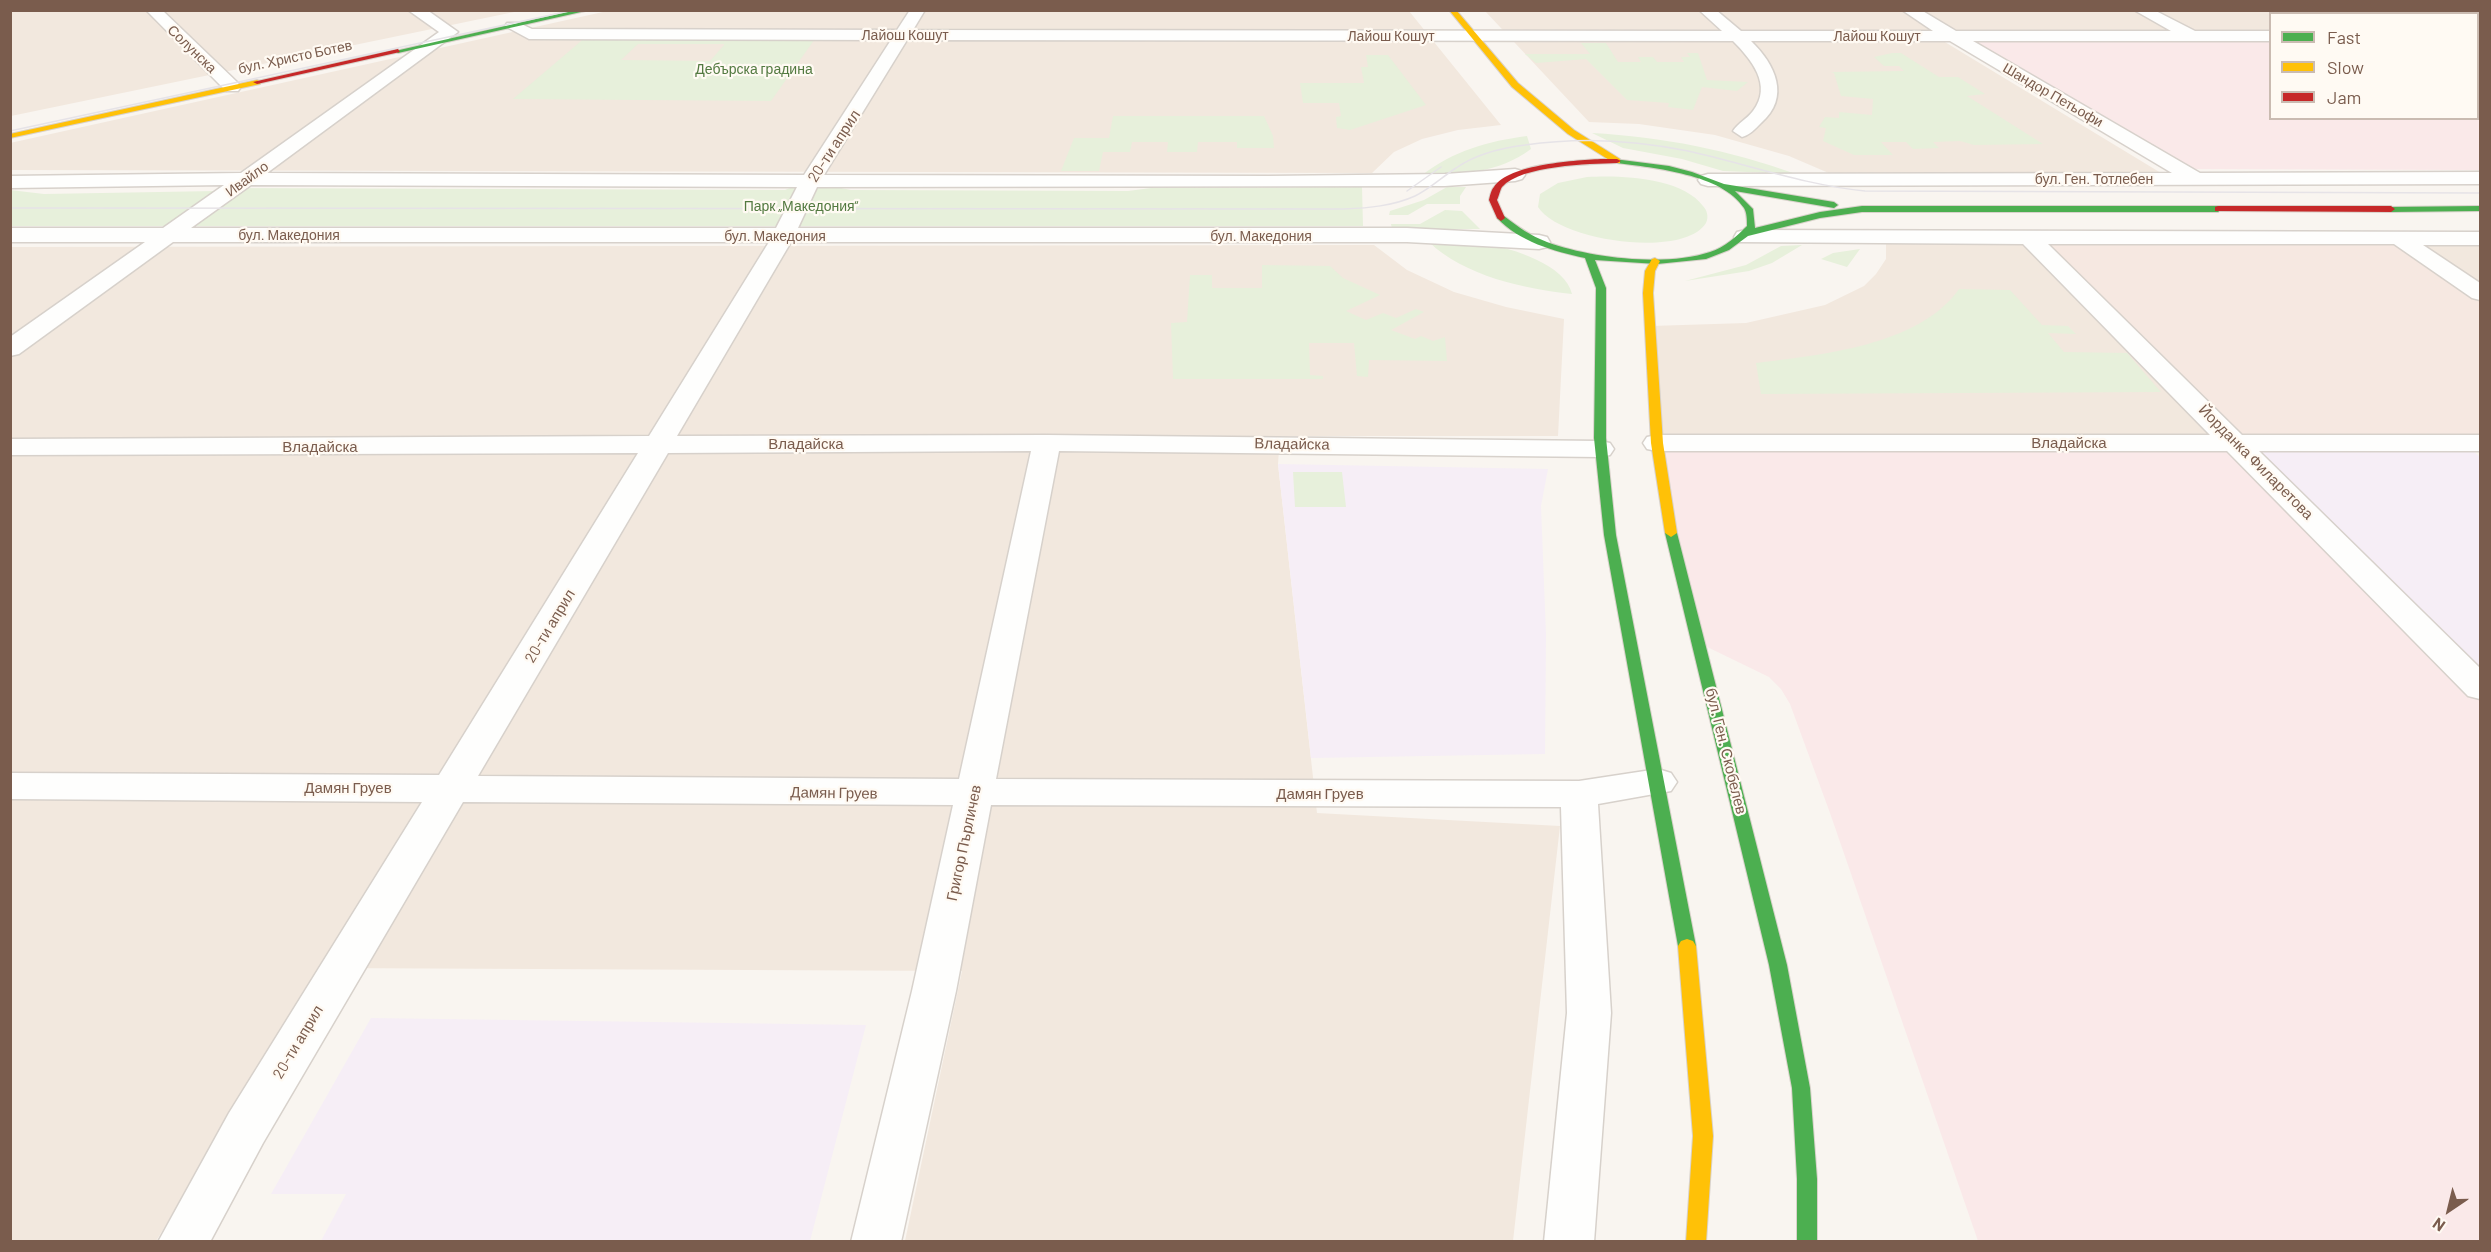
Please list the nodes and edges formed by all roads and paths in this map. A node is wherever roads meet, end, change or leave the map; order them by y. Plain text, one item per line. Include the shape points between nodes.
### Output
1 (153, 10) edge
2 (415, 10) edge
3 (551, 10) edge
4 (588, 10) edge
5 (918, 10) edge
6 (1452, 10) edge
7 (1706, 10) edge
8 (1909, 10) edge
9 (2141, 10) edge
10 (513, 26) junction
11 (903, 35) junction
12 (1473, 36) junction
13 (1739, 36) junction
14 (1953, 36) junction
15 (2195, 36) junction
16 (2269, 36) edge
17 (444, 37) junction
18 (228, 83) junction
19 (1515, 85) junction
20 (1528, 115) dead end
21 (10, 123) edge
22 (1742, 131) dead end
23 (10, 136) edge
24 (1617, 161) junction
25 (1515, 175) junction
26 (2481, 178) edge
27 (246, 179) junction
28 (2196, 179) junction
29 (810, 181) junction
30 (10, 182) edge
31 (1714, 183) junction
32 (1862, 209) junction
33 (2481, 209) edge
34 (10, 235) edge
35 (169, 235) junction
36 (1747, 235) junction
37 (783, 237) junction
38 (2029, 238) junction
39 (2399, 238) junction
40 (2481, 238) edge
41 (1539, 242) junction
42 (1589, 256) junction
43 (1655, 261) junction
44 (2481, 293) edge
45 (10, 349) edge
46 (2236, 442) junction
47 (1047, 443) junction
48 (1657, 443) junction
49 (2481, 443) edge
50 (660, 445) junction
51 (10, 447) edge
52 (1600, 449) junction
53 (2481, 688) edge
54 (1658, 782) junction
55 (10, 786) edge
56 (451, 788) junction
57 (974, 794) junction
58 (1579, 794) junction
59 (183, 1242) edge
60 (876, 1242) edge
61 (1569, 1242) edge
62 (1696, 1242) edge
63 (1807, 1242) edge

1 - 18 street, Солунска
2 - 17 street
3 - 17 main road, бул. Христо Ботев
4 - 10 main road, бул. Христо Ботев
5 - 11 street, 20-ти април
6 - 12 main road
7 - 13 street
8 - 14 street, Шандор Петьофи
9 - 15 street
10 - 11 street, Лайош Кошут via 529,34
10 - 17 main road, бул. Христо Ботев
11 - 12 street, Лайош Кошут
11 - 29 street, 20-ти април
12 - 13 street, Лайош Кошут
12 - 19 main road
13 - 14 street, Лайош Кошут
13 - 22 street via 1763,64 1770,98 1756,122
14 - 15 street, Лайош Кошут
14 - 28 street, Шандор Петьофи
15 - 16 street, Лайош Кошут
17 - 18 main road, бул. Христо Ботев
17 - 27 street, Ивайло
18 - 21 main road, бул. Христо Ботев
18 - 23 main road, бул. Христо Ботев
19 - 20 main road
19 - 24 main road via 1566,128
24 - 25 main road via 1552,160
24 - 31 main road via 1659,166
25 - 29 street via 1384,182
25 - 41 main road, бул. Ген. Тотлебен via 1497,190 1494,207 1512,228
26 - 28 street, бул. Ген. Тотлебен
27 - 29 street
27 - 30 street
27 - 35 street, Ивайло
28 - 31 street, бул. Ген. Тотлебен
29 - 37 street, 20-ти април
31 - 32 main road, бул. Ген. Тотлебен
31 - 36 main road via 1738,197 1749,209 1753,221
32 - 33 main road, бул. Ген. Тотлебен
32 - 36 main road, бул. Ген. Тотлебен via 1820,215
34 - 35 street, бул. Македония
35 - 37 street, бул. Македония
35 - 45 street, Ивайло
36 - 38 street
36 - 43 main road, бул. Ген. Тотлебен via 1725,249 1705,255
37 - 41 street, бул. Македония via 1407,235
37 - 50 street, 20-ти април
38 - 39 street
38 - 46 street, Йорданка Филаретова
39 - 40 street
39 - 44 street
41 - 42 main road, бул. Ген. Тотлебен
42 - 43 main road, бул. Ген. Тотлебен
42 - 52 main road via 1601,288
43 - 48 main road, бул. Ген. Скобелев via 1648,293
46 - 48 street, Владайска
46 - 49 street, Владайска
46 - 53 street, Йорданка Филаретова
47 - 50 street, Владайска
47 - 52 street, Владайска
47 - 57 street, Григор Пърличев
48 - 63 main road, бул. Ген. Скобелев via 1672,539 1778,965 1801,1088
50 - 51 street, Владайска
50 - 56 street, 20-ти април
52 - 54 main road via 1610,535 1638,696
54 - 58 street, Дамян Груев
54 - 62 main road via 1690,959 1703,1136
55 - 56 street, Дамян Груев
56 - 57 street, Дамян Груев
56 - 59 street, 20-ти април via 246,1128
57 - 58 street, Дамян Груев
57 - 60 street, Григор Пърличев via 934,991
58 - 61 street via 1589,1013

